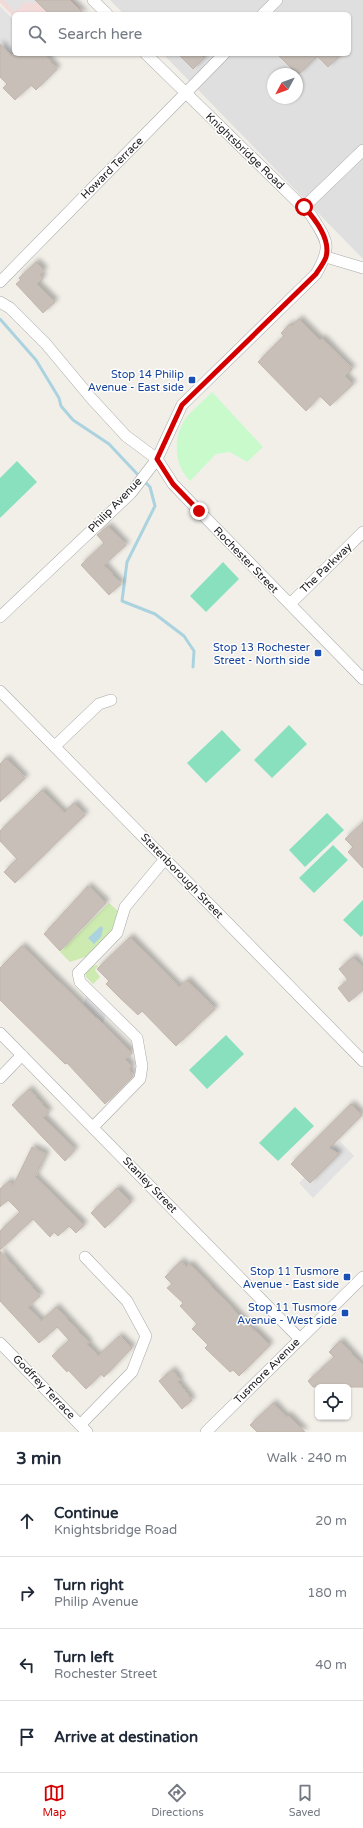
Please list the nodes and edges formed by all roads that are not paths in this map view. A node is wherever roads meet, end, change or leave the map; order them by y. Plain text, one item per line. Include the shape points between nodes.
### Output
1 (93, 0) edge
2 (277, 0) edge
3 (105, 12) edge
4 (265, 12) edge
5 (148, 56) edge
6 (222, 56) edge
7 (186, 94) junction
8 (363, 150) edge
9 (304, 207) junction
10 (326, 257) junction
11 (363, 268) edge
12 (0, 282) edge
13 (0, 302) edge
14 (157, 459) junction
15 (363, 532) edge
16 (290, 604) junction
17 (0, 617) edge
18 (363, 679) edge
19 (0, 691) edge
20 (111, 700) dead end
21 (55, 746) junction
22 (165, 859) junction
23 (0, 1033) edge
24 (22, 1055) junction
25 (363, 1061) edge
26 (0, 1078) edge
27 (93, 1127) junction
28 (85, 1257) dead end
29 (363, 1277) edge
30 (299, 1338) junction
31 (0, 1343) edge
32 (84, 1429) edge
33 (206, 1432) edge

1 - 3 street
2 - 4 street
5 - 7 street, Knightsbridge Road
6 - 7 street, Howard Terrace
7 - 9 street, Knightsbridge Road
7 - 12 street, Howard Terrace
8 - 9 street
9 - 10 street, Knightsbridge Road via 326,239
10 - 11 street
10 - 14 street, Philip Avenue via 316,274 182,405
13 - 14 street, Rochester Street via 10,308 46,344 126,436
14 - 16 street, Rochester Street via 173,484
14 - 17 street, Philip Avenue via 130,493
15 - 16 street, The Parkway
16 - 18 street, Rochester Street
19 - 21 street, Statenborough Street
20 - 21 street via 99,704
21 - 22 street, Statenborough Street
22 - 25 street, Statenborough Street
22 - 27 street via 125,907 117,933 78,973 80,982 137,1038 142,1066 140,1079
23 - 24 street, Stanley Street
24 - 26 street
24 - 27 street, Stanley Street
27 - 30 street, Stanley Street
28 - 32 street via 127,1301 146,1336 132,1372
29 - 30 street, Tusmore Avenue
30 - 33 street, Tusmore Avenue
31 - 32 street, Godfrey Terrace

